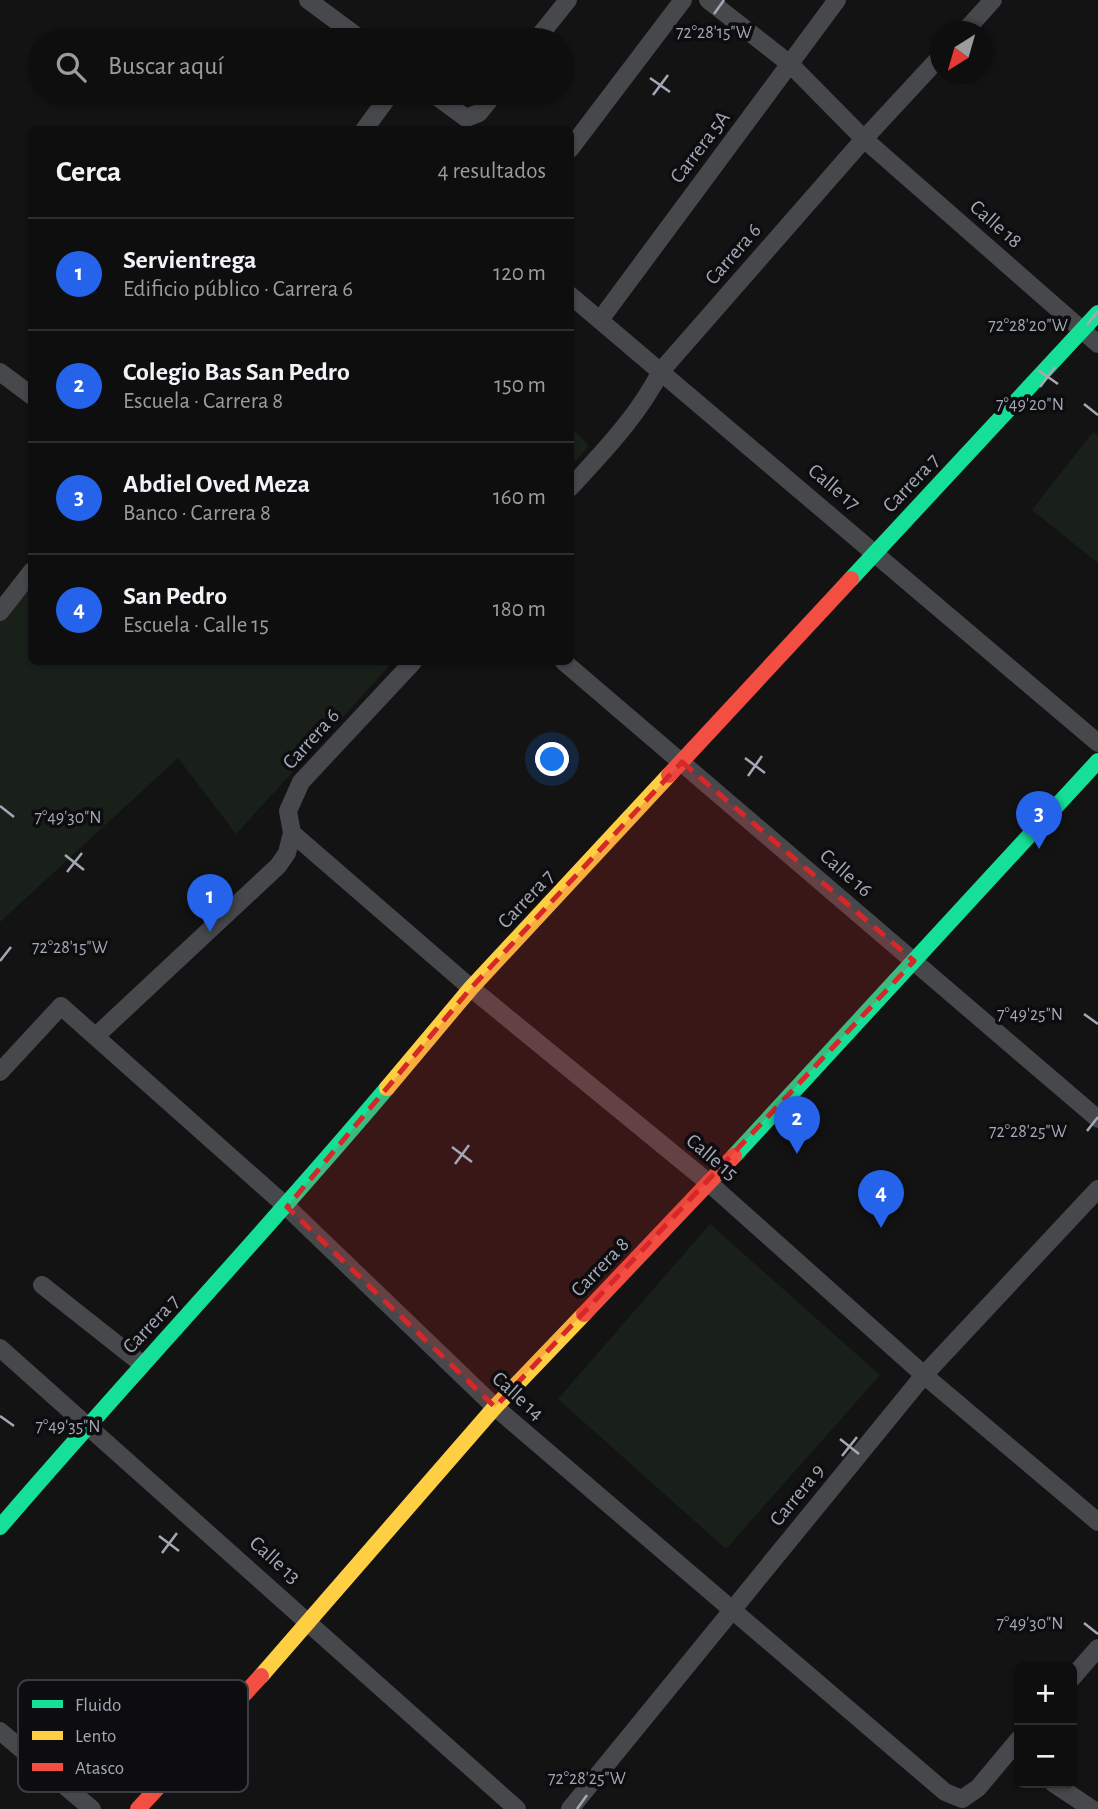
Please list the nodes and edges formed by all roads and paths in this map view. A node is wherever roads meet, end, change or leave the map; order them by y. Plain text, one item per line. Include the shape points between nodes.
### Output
1 (308, 0) edge
2 (568, 0) edge
3 (683, 0) edge
4 (708, 0) edge
5 (837, 0) edge
6 (993, 0) edge
7 (974, 21) edge
8 (346, 28) edge
9 (546, 28) edge
10 (790, 64) junction
11 (930, 68) edge
12 (382, 105) edge
13 (448, 105) edge
14 (485, 105) edge
15 (367, 126) edge
16 (864, 139) junction
17 (574, 144) edge
18 (574, 298) edge
19 (1098, 313) edge
20 (600, 320) junction
21 (1083, 330) junction
22 (1098, 344) edge
23 (661, 371) junction
24 (0, 372) edge
25 (28, 393) edge
26 (574, 484) edge
27 (875, 552) junction
28 (28, 577) edge
29 (0, 612) edge
30 (410, 665) edge
31 (568, 665) edge
32 (1098, 743) edge
33 (1098, 761) edge
34 (682, 762) junction
35 (292, 833) junction
36 (914, 961) junction
37 (471, 988) junction
38 (97, 1035) junction
39 (0, 1072) edge
40 (1098, 1119) edge
41 (709, 1183) junction
42 (1098, 1189) edge
43 (287, 1207) junction
44 (42, 1284) dead end
45 (0, 1348) edge
46 (142, 1364) junction
47 (924, 1375) junction
48 (495, 1407) junction
49 (88, 1424) junction
50 (1098, 1522) edge
51 (0, 1527) edge
52 (731, 1612) junction
53 (311, 1622) junction
54 (1098, 1648) edge
55 (1077, 1672) edge
56 (248, 1690) edge
57 (0, 1731) edge
58 (18, 1746) edge
59 (1014, 1751) edge
60 (1060, 1788) edge
61 (72, 1792) edge
62 (154, 1792) edge
63 (92, 1809) edge
64 (138, 1809) edge
65 (517, 1809) edge
66 (570, 1809) edge
67 (1092, 1809) edge

1 - 8 street
2 - 9 street
3 - 17 street
4 - 10 street, Calle 18
5 - 10 street, Carrera 5A
6 - 7 street
10 - 16 street, Calle 18
10 - 20 street, Carrera 5A
11 - 16 street, Carrera 6
12 - 15 street
13 - 14 street via 466,118
16 - 21 street, Calle 18
16 - 23 street, Carrera 6
18 - 20 street, Calle 17
19 - 21 street, Carrera 7
20 - 23 street, Calle 17
21 - 22 street, Calle 18
21 - 27 street, Carrera 7
23 - 26 street, Carrera 6 via 648,397
23 - 27 street, Calle 17
24 - 25 street
27 - 32 street, Calle 17
27 - 34 street, Carrera 7
28 - 29 street
30 - 35 street, Carrera 6 via 300,782 288,811
31 - 34 street, Calle 16
33 - 36 street, Carrera 8
34 - 36 street, Calle 16
34 - 37 street, Carrera 7
35 - 37 street, Calle 15
35 - 38 street, Carrera 6 via 278,866
36 - 40 street, Calle 16
36 - 41 street, Carrera 8
37 - 41 street, Calle 15
37 - 43 street, Carrera 7
38 - 39 street, Calle 14 via 61,1006
38 - 43 street, Calle 14
41 - 47 street, Calle 15
41 - 48 street, Carrera 8
42 - 47 street, Carrera 9
43 - 46 street, Carrera 7
43 - 48 street, Calle 14
44 - 46 street
45 - 49 street, Calle 13
46 - 49 street, Carrera 7
47 - 50 street, Calle 15
47 - 52 street, Carrera 9
48 - 52 street, Calle 14
48 - 53 street, Carrera 8
49 - 51 street, Carrera 7
49 - 53 street, Calle 13
52 - 59 street, Calle 14 via 945,1792 962,1798
52 - 66 street, Carrera 9
53 - 56 street, Carrera 8
53 - 65 street, Calle 13
54 - 55 street
57 - 58 street
60 - 67 street
61 - 63 street
62 - 64 street, Carrera 8

